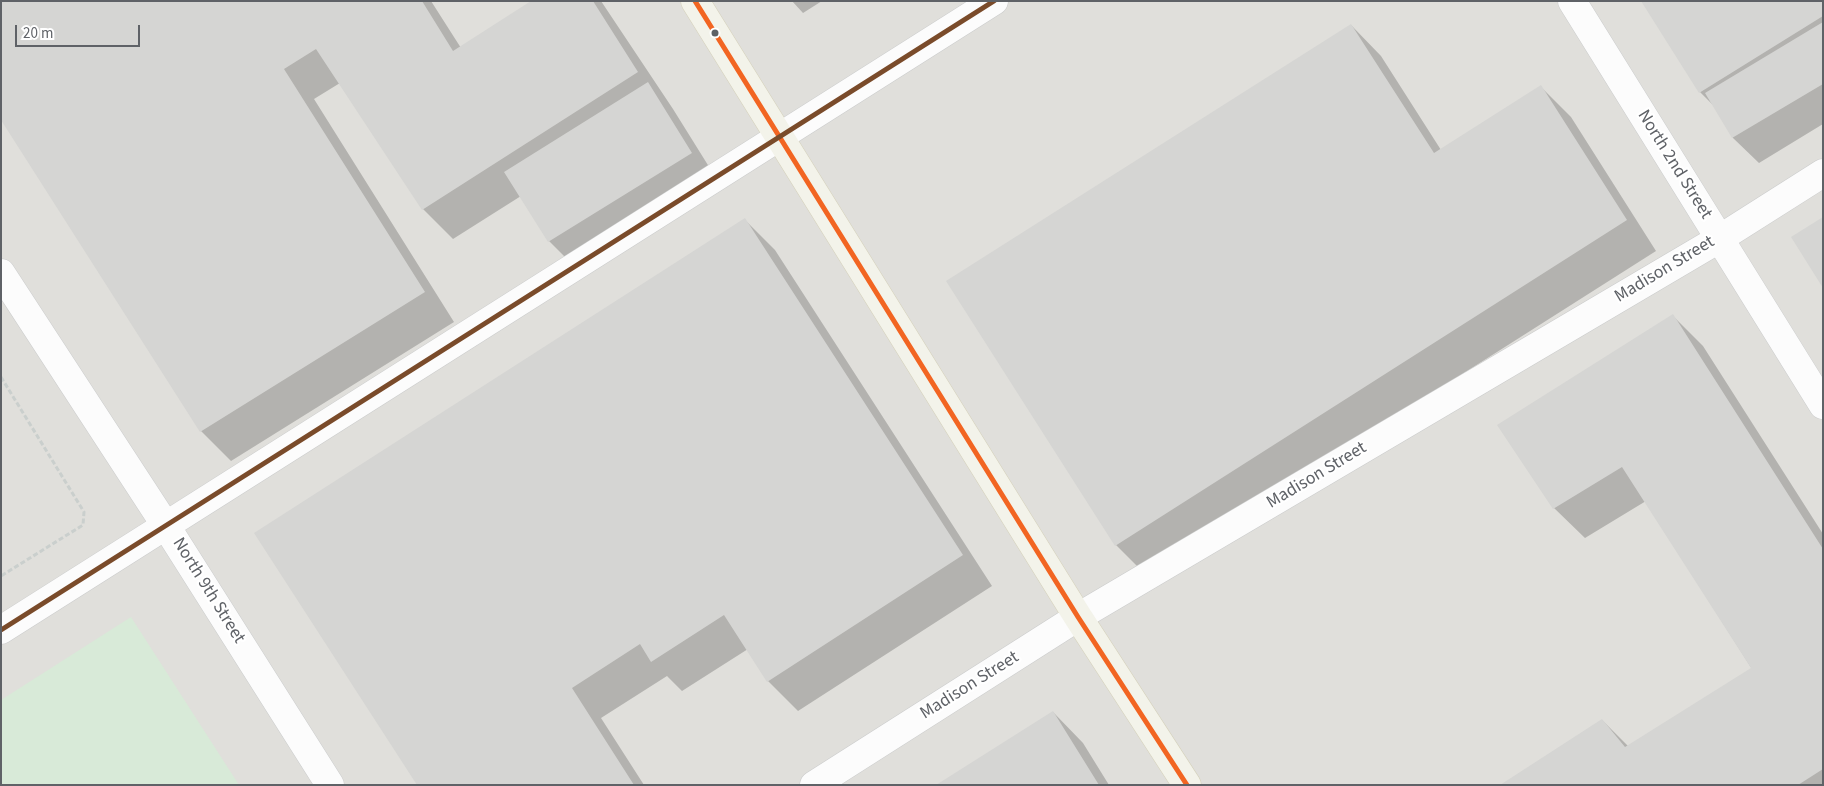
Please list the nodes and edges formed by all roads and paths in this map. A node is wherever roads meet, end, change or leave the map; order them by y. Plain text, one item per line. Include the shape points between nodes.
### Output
1 (695, 1) edge
2 (994, 1) edge
3 (1572, 1) edge
4 (781, 136) junction
5 (1823, 173) edge
6 (1719, 238) junction
7 (1, 273) edge
8 (1, 377) edge
9 (1823, 405) edge
10 (166, 526) junction
11 (1, 576) edge
12 (1078, 617) junction
13 (1, 630) edge
14 (330, 785) edge
15 (814, 785) edge
16 (1187, 785) edge

1 - 4 main road
2 - 4 street
3 - 6 street, North 2nd Street
4 - 10 street
4 - 12 main road
5 - 6 street, Madison Street
6 - 9 street, North 2nd Street
6 - 12 street, Madison Street
7 - 10 street, North 9th Street
8 - 11 path via 84,512 83,525
10 - 13 street
10 - 14 street, North 9th Street
12 - 15 street, Madison Street
12 - 16 main road

